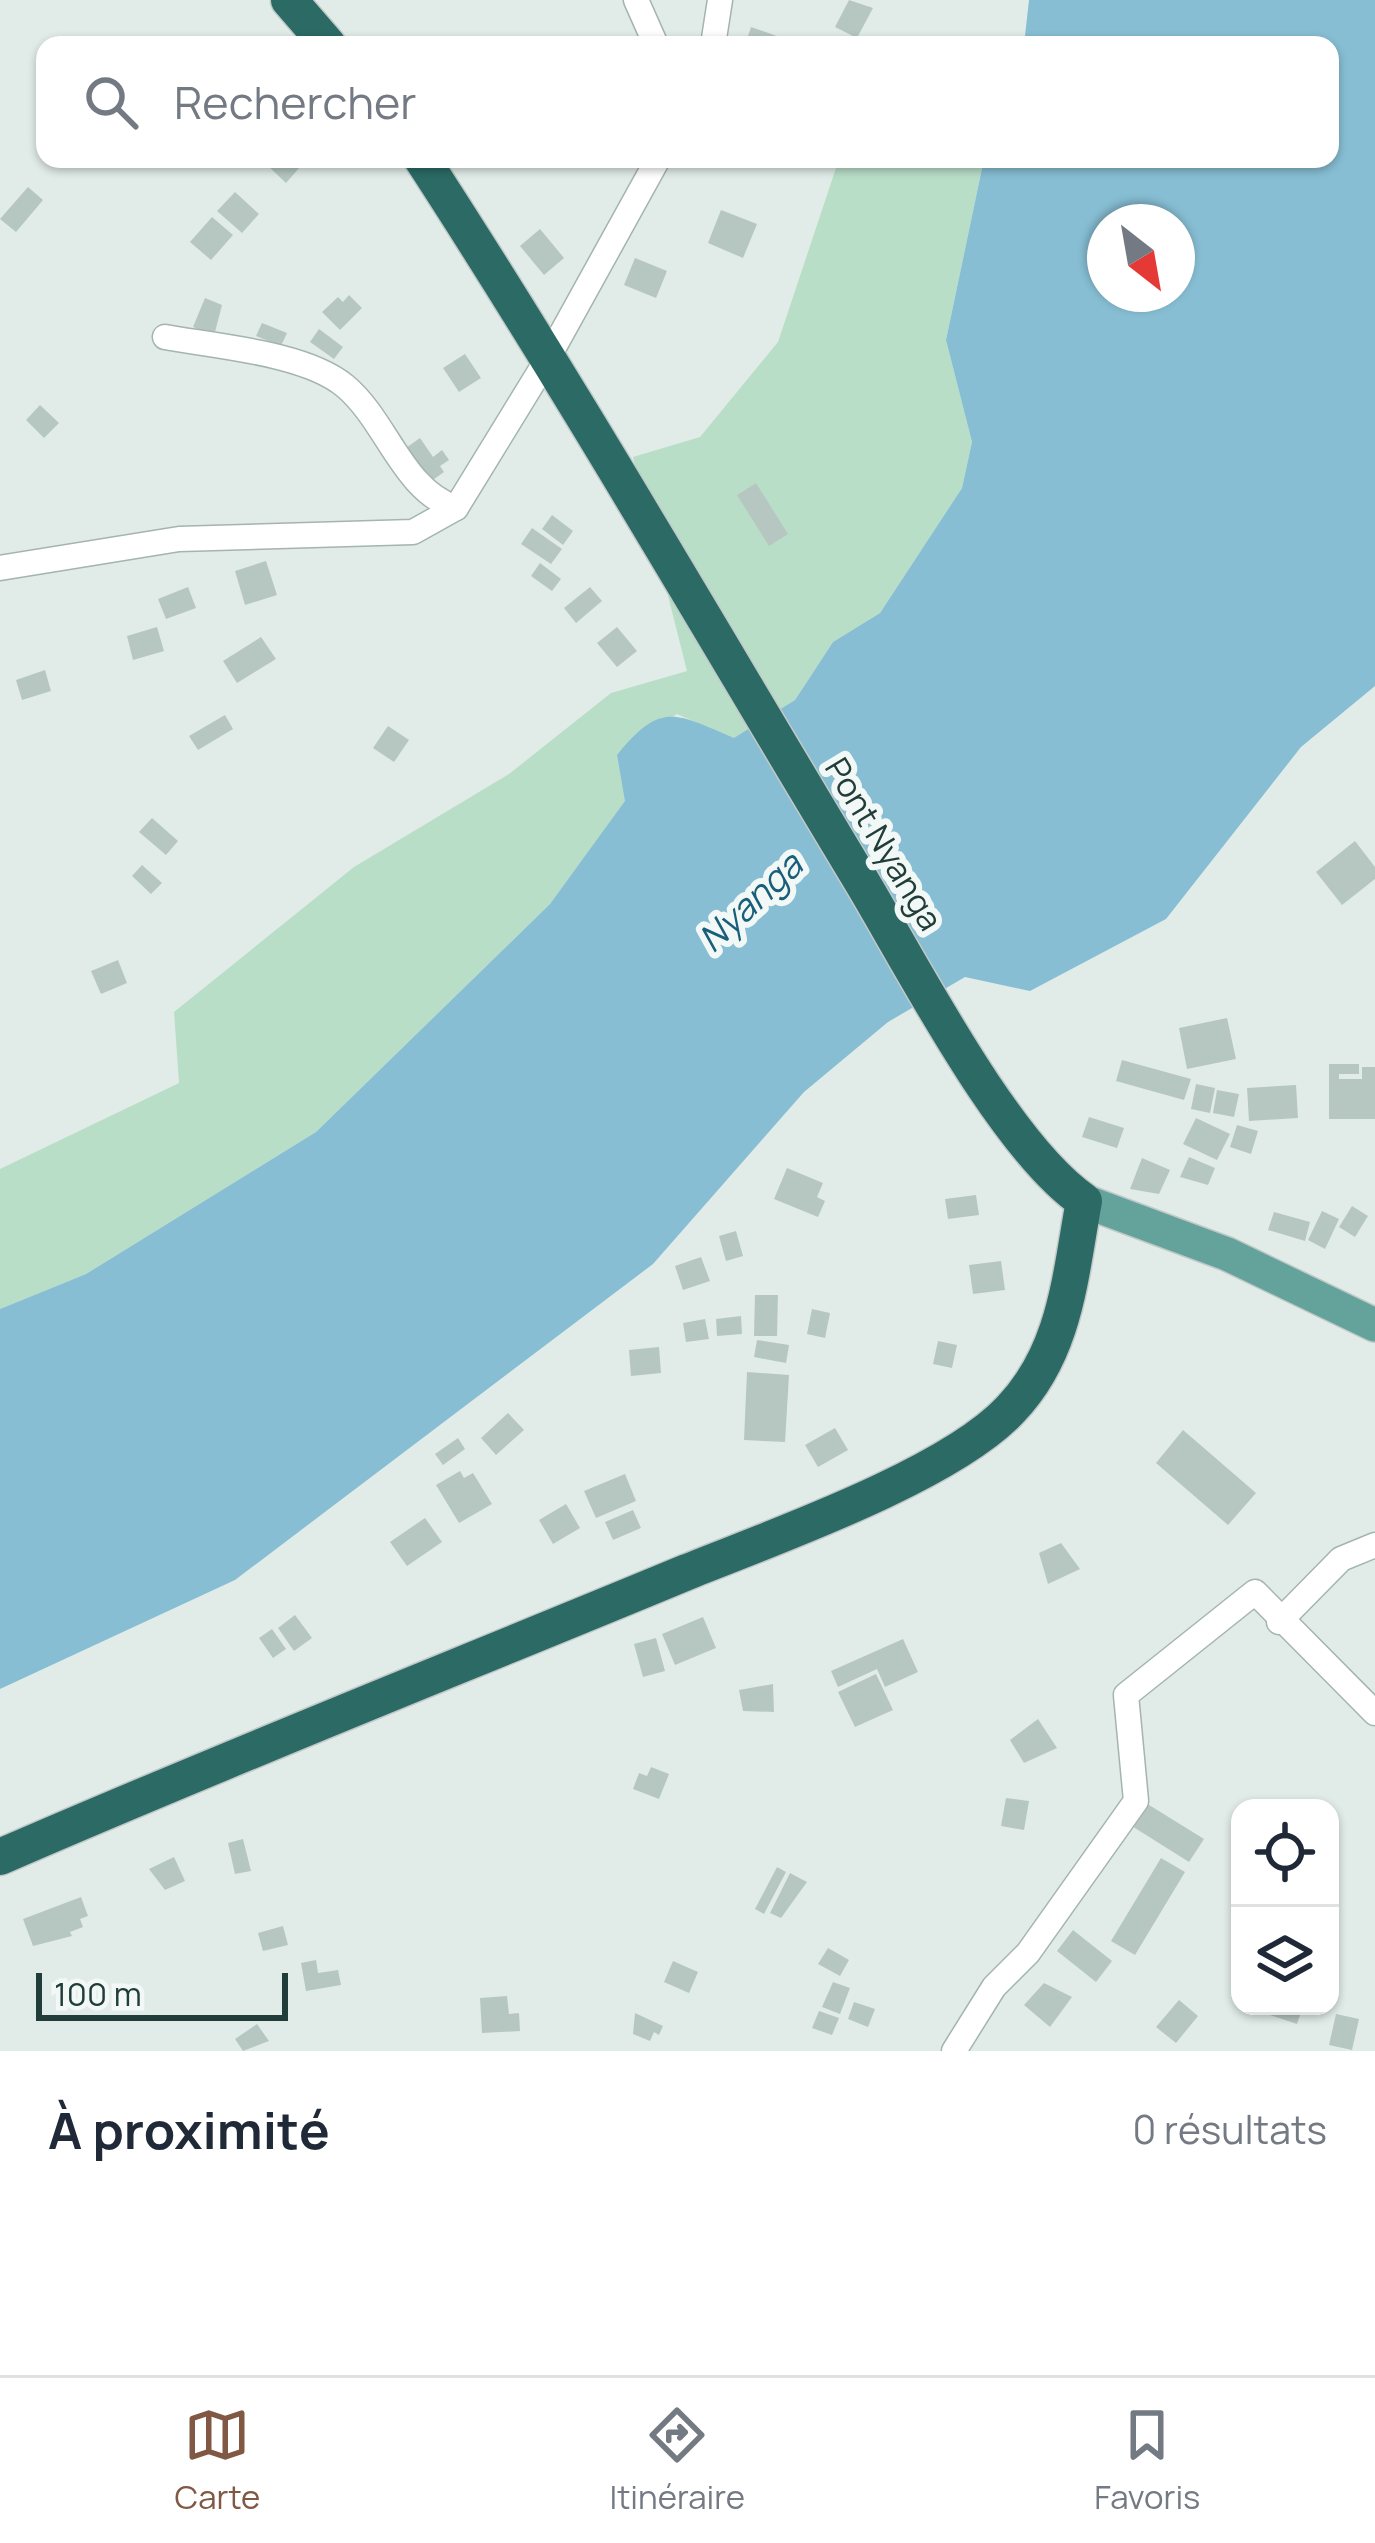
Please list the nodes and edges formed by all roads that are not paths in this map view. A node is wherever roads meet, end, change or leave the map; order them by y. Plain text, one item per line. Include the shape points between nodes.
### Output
1 (289, 0) edge
2 (636, 0) edge
3 (720, 0) edge
4 (320, 36) edge
5 (652, 36) edge
6 (712, 36) edge
7 (428, 168) edge
8 (653, 168) edge
9 (165, 338) dead end
10 (548, 358) junction
11 (456, 508) junction
12 (0, 568) edge
13 (1084, 1201) junction
14 (1375, 1325) edge
15 (1375, 1545) edge
16 (1279, 1622) junction
17 (1375, 1713) edge
18 (0, 1857) edge
19 (954, 2051) edge

1 - 4 highway
2 - 5 street
3 - 6 street
7 - 10 highway, Pont Nyanga
8 - 10 street
9 - 11 street via 255,353 337,380 428,495
10 - 11 street
10 - 13 highway, Pont Nyanga via 954,1036 1051,1178
11 - 12 street via 413,532 178,539
13 - 14 main road via 1227,1254
13 - 18 highway via 1050,1353 1010,1410 964,1448 746,1549
15 - 16 street via 1341,1559
16 - 17 street
16 - 19 street via 1255,1592 1126,1694 1136,1801

